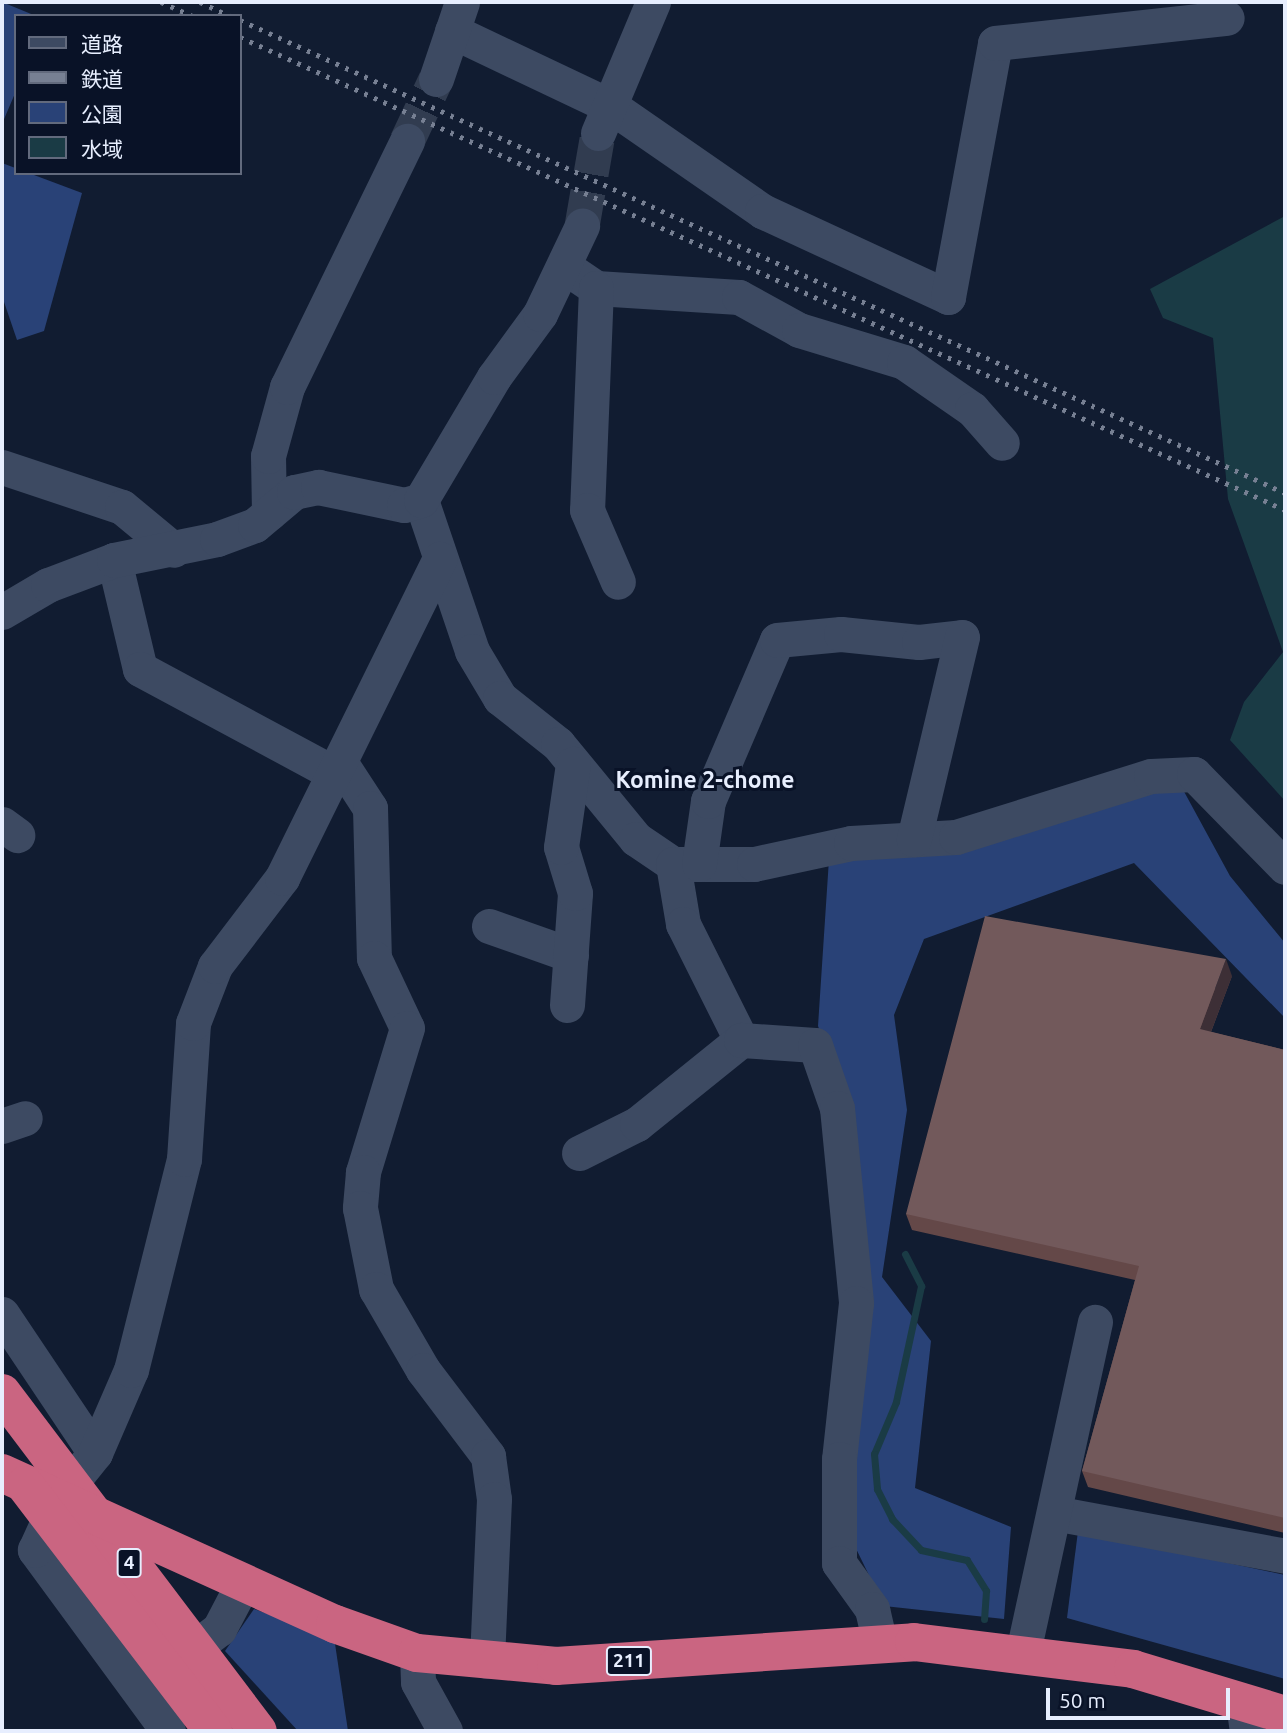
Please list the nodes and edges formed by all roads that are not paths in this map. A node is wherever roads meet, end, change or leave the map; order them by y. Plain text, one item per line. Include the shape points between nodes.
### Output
1 (653, 2) edge
2 (457, 16) edge
3 (1227, 18) dead end
4 (436, 79) tunnel mouth
5 (605, 120) junction
6 (407, 141) tunnel mouth
7 (582, 226) tunnel mouth
8 (565, 267) junction
9 (596, 288) junction
10 (1002, 443) dead end
11 (2, 467) edge
12 (421, 500) junction
13 (269, 513) junction
14 (174, 550) junction
15 (440, 559) junction
16 (114, 560) junction
17 (618, 582) dead end
18 (2, 611) edge
19 (573, 764) junction
20 (338, 768) junction
21 (914, 839) junction
22 (686, 864) junction
23 (1285, 867) edge
24 (489, 926) dead end
25 (571, 956) junction
26 (567, 1005) dead end
27 (741, 1040) junction
28 (579, 1153) dead end
29 (2, 1314) edge
30 (1095, 1322) dead end
31 (2, 1393) edge
32 (95, 1452) junction
33 (2, 1455) edge
34 (2, 1473) edge
35 (58, 1499) junction
36 (1054, 1513) junction
37 (1285, 1556) edge
38 (243, 1583) junction
39 (880, 1645) junction
40 (1023, 1652) junction
41 (417, 1653) junction
42 (488, 1661) junction
43 (224, 1689) junction
44 (136, 1691) junction
45 (1285, 1716) edge
46 (1245, 1717) edge
47 (168, 1731) edge
48 (213, 1731) edge
49 (258, 1731) edge
50 (265, 1731) edge
51 (444, 1731) edge

1 - 5 street
2 - 4 street
2 - 5 street
3 - 5 street via 995,43 948,297 762,211
6 - 13 street via 287,387 268,456
7 - 8 street
8 - 9 street
8 - 12 street
9 - 10 street via 739,297 799,330 904,362 972,409
9 - 17 street via 587,510
11 - 14 street via 122,507
12 - 13 street via 404,505 318,487 294,492
12 - 15 street via 439,540
13 - 14 street via 255,525
14 - 16 street
15 - 19 street via 472,651 500,698
15 - 20 street
16 - 18 street via 48,585
16 - 20 street via 140,669
19 - 22 street via 636,839
19 - 25 street via 561,848 575,893
20 - 32 street via 282,878 215,966 192,1023 184,1159 169,1234 131,1370
20 - 42 street via 370,808 374,958 407,1028 363,1172 360,1208 376,1289 423,1370 488,1456 494,1499
21 - 22 street via 851,843 754,864
21 - 22 street via 962,637 919,642 841,634 777,640
21 - 23 street via 956,836 1151,776 1194,774
22 - 27 street via 683,924
24 - 25 street
25 - 26 street
27 - 28 street via 637,1124
27 - 39 street via 815,1045 837,1108 856,1303 839,1460 839,1563 872,1609
29 - 32 street
30 - 36 street
31 - 43 highway, 4
32 - 35 street
33 - 48 highway, 4
34 - 35 highway, 211
35 - 38 highway, 211
35 - 44 street via 35,1550
36 - 37 street
36 - 40 street
38 - 41 highway, 211
38 - 44 street via 219,1629
39 - 40 highway, 211
39 - 42 highway, 211 via 556,1666
40 - 46 highway, 211 via 1132,1669
41 - 42 highway, 211
41 - 51 street via 418,1682
43 - 49 highway, 4
43 - 50 highway
44 - 47 street
45 - 46 highway, 211

